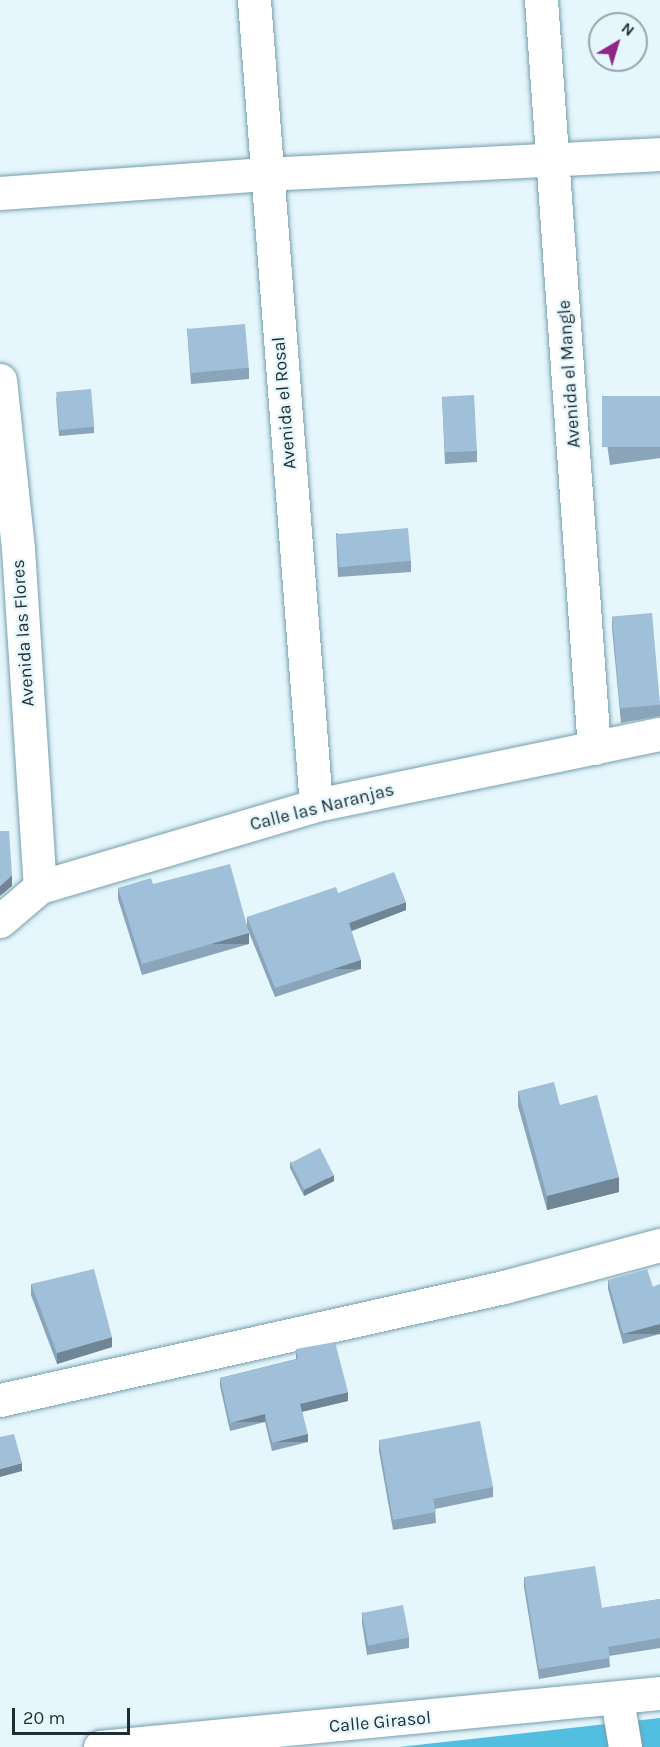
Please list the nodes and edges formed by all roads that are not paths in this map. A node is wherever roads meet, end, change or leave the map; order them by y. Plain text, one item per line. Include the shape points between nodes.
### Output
1 (254, 0) edge
2 (541, 0) edge
3 (660, 154) edge
4 (554, 158) junction
5 (266, 174) junction
6 (0, 193) edge
7 (0, 380) edge
8 (660, 734) edge
9 (594, 748) junction
10 (316, 805) junction
11 (40, 886) junction
12 (0, 921) edge
13 (660, 1245) edge
14 (0, 1400) edge
15 (660, 1694) edge
16 (617, 1699) junction
17 (100, 1747) edge
18 (625, 1747) edge

1 - 5 street, Avenida el Rosal
2 - 4 street, Avenida el Mangle
3 - 4 street
4 - 5 street
4 - 9 street, Avenida el Mangle
5 - 6 street
5 - 10 street, Avenida el Rosal
7 - 11 street, Avenida las Flores via 18,549
8 - 9 street, Calle las Naranjas
9 - 10 street, Calle las Naranjas
10 - 11 street, Calle las Naranjas
11 - 12 street, Calle las Naranjas
13 - 14 street via 504,1287
15 - 16 street, Calle Girasol
16 - 17 street, Calle Girasol
16 - 18 street

